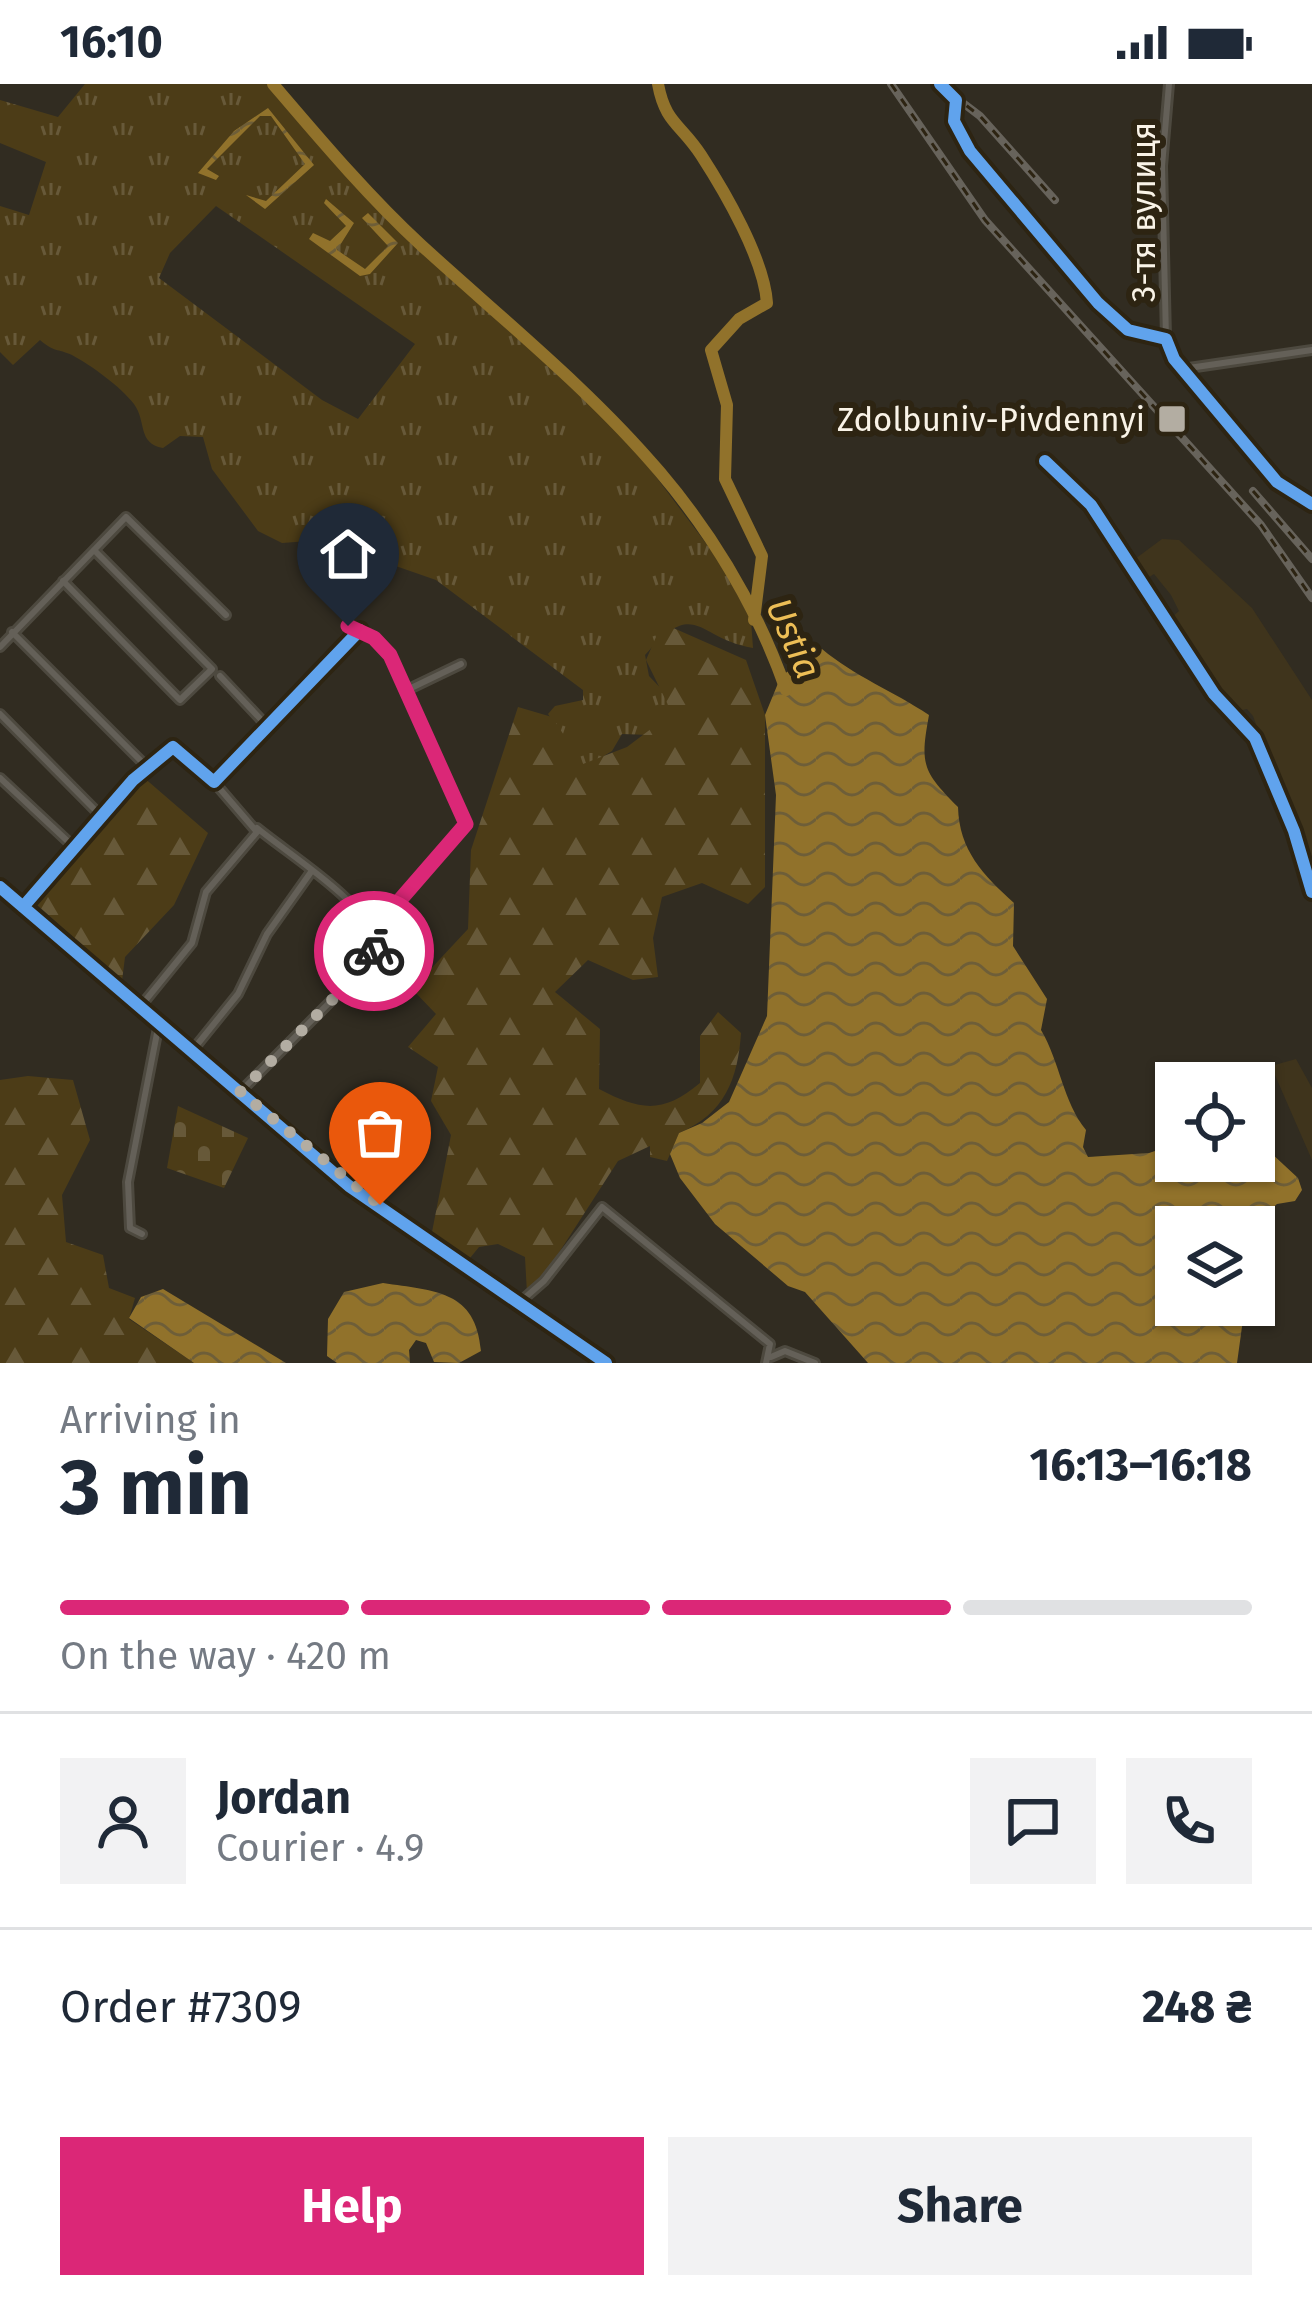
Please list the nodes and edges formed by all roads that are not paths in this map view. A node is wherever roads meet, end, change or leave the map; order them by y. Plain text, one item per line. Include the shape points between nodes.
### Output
1 (940, 84) edge
2 (1169, 84) edge
3 (1166, 339) junction
4 (1312, 350) edge
5 (1182, 369) junction
6 (1045, 461) dead end
7 (1312, 504) edge
8 (94, 550) junction
9 (63, 581) junction
10 (226, 614) dead end
11 (348, 626) dead end
12 (360, 630) junction
13 (12, 632) junction
14 (0, 646) edge
15 (461, 664) dead end
16 (220, 676) dead end
17 (407, 690) junction
18 (0, 714) edge
19 (268, 727) junction
20 (148, 768) junction
21 (0, 778) edge
22 (214, 782) junction
23 (102, 817) junction
24 (257, 828) junction
25 (76, 849) junction
26 (311, 872) junction
27 (0, 887) edge
28 (1312, 892) edge
29 (22, 907) junction
30 (373, 931) junction
31 (140, 1007) junction
32 (159, 1023) junction
33 (192, 1051) junction
34 (240, 1092) junction
35 (142, 1234) dead end
36 (520, 1302) junction
37 (769, 1360) edge
38 (606, 1363) edge
39 (815, 1363) edge

1 - 3 street via 956,100 954,122 970,152 1098,303 1128,331
2 - 3 street, 3-тя вулиця via 1162,166
3 - 5 street
4 - 5 street
5 - 7 street via 1277,482
6 - 28 street via 1090,505 1214,694 1255,738
8 - 9 street
8 - 9 street via 212,669 179,700
8 - 10 street via 130,518
9 - 13 street
11 - 12 street
12 - 17 street via 390,655
12 - 19 street
13 - 14 street
13 - 20 street
15 - 17 street
16 - 19 street
17 - 30 street via 466,824
18 - 23 street
19 - 22 street
20 - 22 street via 176,746
20 - 23 street
21 - 25 street
22 - 24 street
23 - 25 street
24 - 26 street
24 - 31 street via 206,892 192,943
25 - 29 street
26 - 30 street
26 - 33 street via 266,934 238,994
27 - 29 street
29 - 31 street
30 - 34 street via 365,967
31 - 32 street
32 - 33 street
32 - 35 street via 128,1181 130,1228
33 - 34 street
34 - 36 street via 349,1186
36 - 37 street via 602,1207 770,1344
36 - 38 street
37 - 39 street via 785,1351

